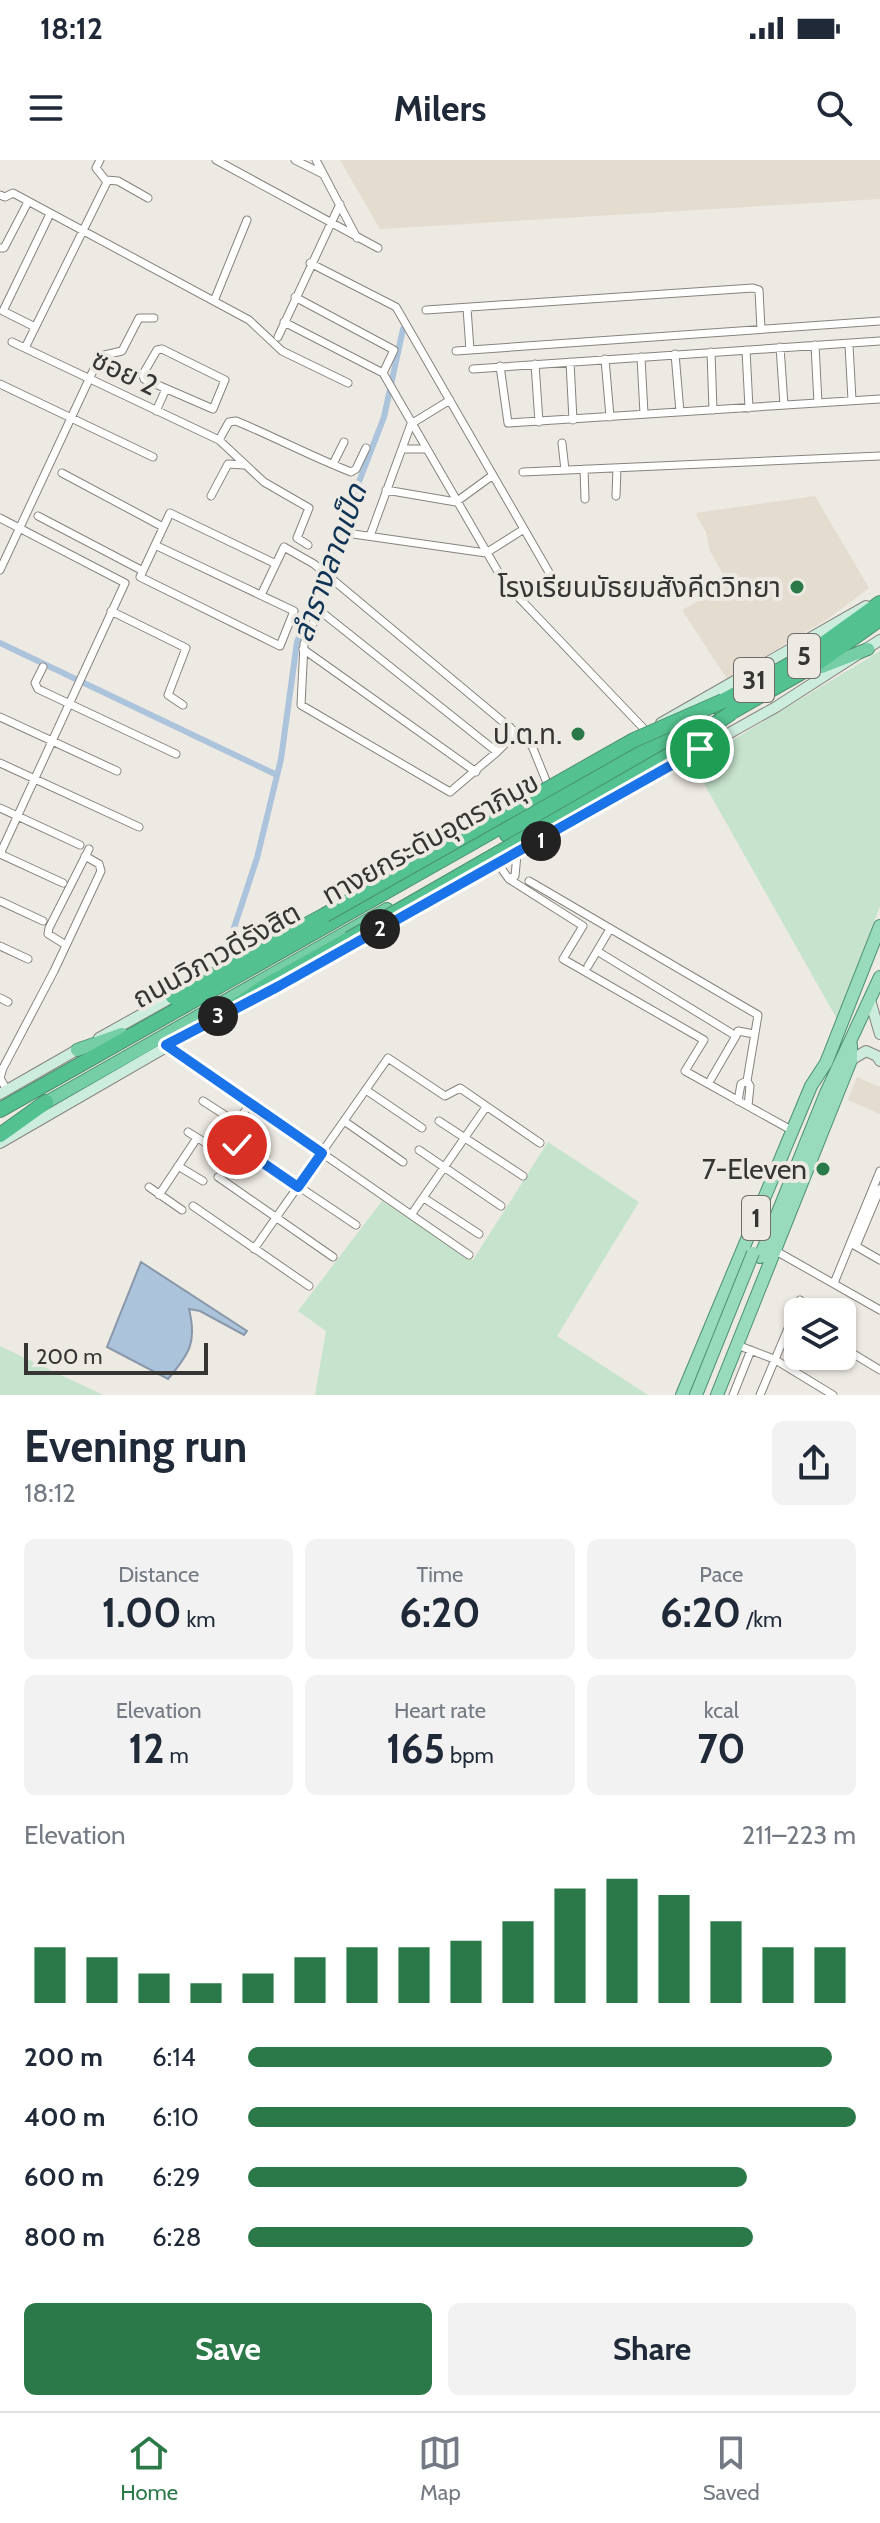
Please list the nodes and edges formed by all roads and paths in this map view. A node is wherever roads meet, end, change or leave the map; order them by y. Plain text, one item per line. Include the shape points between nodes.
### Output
1 (100, 160) edge
2 (216, 160) edge
3 (295, 160) edge
4 (316, 160) edge
5 (323, 174) junction
6 (106, 180) junction
7 (0, 195) edge
8 (148, 198) dead end
9 (28, 202) junction
10 (340, 204) junction
11 (50, 214) junction
12 (247, 220) dead end
13 (329, 223) junction
14 (83, 232) junction
15 (357, 238) junction
16 (0, 248) edge
17 (378, 248) dead end
18 (310, 263) junction
19 (295, 297) junction
20 (214, 301) junction
21 (467, 308) junction
22 (426, 310) dead end
23 (154, 318) dead end
24 (880, 321) edge
25 (284, 322) junction
26 (35, 327) junction
27 (761, 329) junction
28 (278, 337) dead end
29 (880, 341) edge
30 (12, 342) dead end
31 (815, 345) junction
32 (849, 345) junction
33 (780, 347) junction
34 (25, 348) junction
35 (470, 350) junction
36 (746, 350) junction
37 (456, 351) dead end
38 (711, 352) junction
39 (675, 354) junction
40 (641, 357) junction
41 (605, 359) junction
42 (570, 362) junction
43 (535, 364) junction
44 (500, 366) junction
45 (473, 369) dead end
46 (383, 373) junction
47 (88, 379) junction
48 (348, 383) dead end
49 (0, 384) edge
50 (166, 389) junction
51 (880, 399) edge
52 (450, 400) junction
53 (852, 400) junction
54 (818, 403) junction
55 (784, 405) junction
56 (749, 408) junction
57 (713, 410) junction
58 (156, 411) junction
59 (680, 412) junction
60 (644, 414) junction
61 (610, 417) junction
62 (72, 418) junction
63 (573, 420) junction
64 (539, 422) junction
65 (411, 424) junction
66 (219, 440) junction
67 (344, 442) dead end
68 (562, 443) dead end
69 (366, 448) dead end
70 (402, 449) junction
71 (426, 449) junction
72 (880, 456) edge
73 (153, 457) dead end
74 (333, 464) junction
75 (244, 465) junction
76 (617, 468) junction
77 (584, 469) junction
78 (565, 470) junction
79 (523, 472) dead end
80 (62, 473) dead end
81 (493, 475) junction
82 (386, 490) junction
83 (211, 496) dead end
84 (616, 496) dead end
85 (585, 499) dead end
86 (456, 502) junction
87 (38, 516) dead end
88 (0, 518) edge
89 (163, 527) junction
90 (20, 528) junction
91 (524, 529) junction
92 (353, 534) dead end
93 (370, 536) junction
94 (155, 545) junction
95 (308, 545) dead end
96 (486, 553) junction
97 (276, 564) junction
98 (0, 570) edge
99 (143, 571) junction
100 (554, 581) dead end
101 (262, 593) junction
102 (880, 595) edge
103 (874, 604) edge
104 (111, 611) junction
105 (880, 619) edge
106 (880, 626) edge
107 (880, 640) edge
108 (303, 649) junction
109 (868, 649) junction
110 (43, 667) dead end
111 (822, 667) junction
112 (71, 704) junction
113 (183, 705) dead end
114 (727, 707) junction
115 (0, 717) edge
116 (651, 728) junction
117 (513, 730) junction
118 (54, 741) junction
119 (636, 747) junction
120 (497, 752) junction
121 (176, 754) dead end
122 (0, 763) edge
123 (117, 771) dead end
124 (476, 772) junction
125 (36, 779) junction
126 (547, 783) junction
127 (0, 808) edge
128 (18, 816) junction
129 (139, 827) dead end
130 (85, 850) junction
131 (0, 854) edge
132 (517, 854) junction
133 (498, 864) junction
134 (513, 876) junction
135 (63, 883) dead end
136 (0, 901) edge
137 (43, 921) dead end
138 (880, 926) edge
139 (610, 929) junction
140 (66, 945) junction
141 (0, 946) edge
142 (597, 951) junction
143 (28, 959) dead end
144 (588, 966) dead end
145 (880, 977) edge
146 (173, 997) junction
147 (870, 1000) junction
148 (227, 1012) junction
149 (122, 1034) junction
150 (754, 1034) junction
151 (880, 1034) edge
152 (736, 1036) junction
153 (166, 1045) junction
154 (851, 1045) junction
155 (77, 1050) junction
156 (851, 1060) junction
157 (880, 1061) edge
158 (826, 1063) junction
159 (711, 1079) dead end
160 (747, 1081) junction
161 (366, 1090) junction
162 (4, 1092) edge
163 (203, 1101) dead end
164 (738, 1101) junction
165 (0, 1102) edge
166 (46, 1102) joint
167 (250, 1104) junction
168 (748, 1106) junction
169 (486, 1107) junction
170 (0, 1110) edge
171 (34, 1121) joint
172 (344, 1121) junction
173 (439, 1121) dead end
174 (237, 1123) junction
175 (422, 1128) dead end
176 (793, 1131) junction
177 (1, 1132) edge
178 (188, 1132) dead end
179 (465, 1137) junction
180 (197, 1138) junction
181 (540, 1143) dead end
182 (237, 1145) dead end
183 (419, 1150) dead end
184 (322, 1153) junction
185 (403, 1162) dead end
186 (178, 1166) junction
187 (445, 1168) junction
188 (880, 1171) edge
189 (523, 1176) dead end
190 (218, 1177) dead end
191 (203, 1181) dead end
192 (149, 1187) dead end
193 (298, 1187) junction
194 (880, 1189) edge
195 (159, 1195) junction
196 (424, 1198) junction
197 (193, 1206) dead end
198 (501, 1206) dead end
199 (182, 1210) dead end
200 (411, 1215) junction
201 (276, 1218) junction
202 (356, 1225) dead end
203 (479, 1234) dead end
204 (853, 1245) junction
205 (254, 1249) junction
206 (776, 1251) junction
207 (469, 1255) dead end
208 (757, 1255) junction
209 (333, 1257) dead end
210 (880, 1260) edge
211 (834, 1283) junction
212 (309, 1286) dead end
213 (880, 1310) edge
214 (784, 1340) edge
215 (737, 1345) junction
216 (701, 1350) junction
217 (751, 1350) junction
218 (856, 1355) edge
219 (774, 1359) junction
220 (729, 1365) junction
221 (880, 1370) edge
222 (687, 1393) edge
223 (704, 1395) edge
224 (717, 1395) edge
225 (733, 1395) edge
226 (760, 1395) edge
227 (833, 1395) edge

1 - 6 street via 96,168
2 - 13 street
3 - 5 street
4 - 5 street
5 - 10 street
6 - 8 street
6 - 14 street
7 - 9 street via 13,193
9 - 11 street
9 - 16 street
10 - 13 street
10 - 15 street
11 - 14 street
11 - 26 street via 3,311
12 - 20 street
13 - 15 street
13 - 18 street
14 - 20 street
14 - 26 street
15 - 17 street
18 - 19 street
18 - 52 street via 396,307
19 - 25 street
19 - 46 street via 394,350
20 - 48 street via 249,320 282,351
21 - 22 street
21 - 27 street via 753,288 759,290
21 - 35 street
23 - 47 street via 139,318 122,351 100,356
24 - 27 street
25 - 28 street
25 - 46 street
26 - 34 street
27 - 35 street
29 - 32 street
30 - 34 street, ซอย 2
31 - 32 street
31 - 33 street
31 - 54 street
32 - 53 street
33 - 36 street
33 - 55 street
34 - 47 street, ซอย 2
35 - 37 street
36 - 38 street
36 - 56 street
38 - 39 street
38 - 57 street
39 - 40 street
39 - 59 street
40 - 41 street
40 - 60 street
41 - 42 street
41 - 61 street
42 - 43 street
42 - 63 street
43 - 44 street
43 - 64 street
44 - 45 street
44 - 64 street via 505,421
46 - 65 street
47 - 58 street, ซอย 2
47 - 62 street
49 - 62 street
50 - 50 street via 213,409 225,380 159,349 143,376
50 - 58 street
51 - 53 street
52 - 65 street
52 - 81 street
53 - 54 street
54 - 55 street
55 - 56 street
56 - 57 street
57 - 59 street
58 - 66 street, ซอย 2
59 - 60 street
60 - 61 street
61 - 63 street
62 - 73 street
62 - 90 street
63 - 64 street
65 - 70 street
65 - 71 street
66 - 74 street via 229,422 236,421
66 - 75 street
67 - 74 street
68 - 78 street
69 - 74 street via 354,471
70 - 71 street
70 - 82 street
71 - 86 street
72 - 76 street
75 - 83 street via 228,464
75 - 95 street via 309,508 297,538
76 - 77 street
76 - 84 street
77 - 78 street
77 - 85 street
78 - 79 street
80 - 89 street
81 - 86 street
81 - 91 street
82 - 86 street
82 - 93 street
86 - 96 street
87 - 99 street
88 - 90 street
89 - 94 street
89 - 97 street via 170,513
90 - 98 street
90 - 104 street via 125,583
91 - 96 street
91 - 100 street
92 - 93 street
93 - 96 street
94 - 99 street
94 - 101 street
96 - 116 street via 504,582
97 - 101 street
97 - 117 street via 284,547 299,555
99 - 101 street via 140,577 280,646 294,611
102 - 103 highway, ถนนวิภาวดีรังสิต / 31
103 - 114 highway, ทางยกระดับอุตราภิมุข / 5
103 - 116 main road, ถนนวิภาวดีรังสิต / 31
103 - 119 highway, ถนนวิภาวดีรังสิต / 31 via 821,641
104 - 112 street
104 - 113 street via 186,648 168,695
105 - 114 highway, ทางยกระดับอุตราภิมุข / 5 via 818,663
106 - 111 highway, ถนนวิภาวดีรังสิต / 31
107 - 109 main road, ถนนวิภาวดีรังสิต / 31
108 - 120 street via 319,610
108 - 124 street
108 - 124 street via 301,705 450,792
109 - 111 highway
109 - 132 main road, ถนนวิภาวดีรังสิต / 31
110 - 112 street via 35,683 38,689
111 - 166 highway, ถนนวิภาวดีรังสิต / 31
112 - 118 street
112 - 121 street
114 - 146 highway, 5, bridge via 634,740
114 - 148 highway, 5, bridge via 671,754
114 - 170 highway, ทางยกระดับอุตราภิมุข / 5, bridge
114 - 177 highway, ทางยกระดับอุตราภิมุข / 5, bridge via 331,933
115 - 118 street
116 - 119 highway
116 - 126 main road, ถนนวิภาวดีรังสิต / 31
117 - 120 street
117 - 126 street via 532,746
118 - 123 street
118 - 125 street
119 - 149 highway, ถนนวิภาวดีรังสิต / 31
120 - 124 street
122 - 125 street
125 - 128 street
125 - 129 street
126 - 146 main road, ถนนวิภาวดีรังสิต / 31
127 - 128 street
128 - 130 street
128 - 131 street
130 - 140 street via 101,868
130 - 140 street via 49,928 48,934
131 - 135 street
132 - 133 main road, ถนนวิภาวดีรังสิต / 31
132 - 134 street
133 - 134 street
133 - 148 main road, ถนนวิภาวดีรังสิต / 31
134 - 139 street
134 - 164 street via 583,926 563,959 704,1040 685,1071
136 - 137 street
138 - 158 main road, 1
139 - 142 street
139 - 150 street via 758,1015
140 - 162 street via 3,1068
141 - 143 street
142 - 144 street
142 - 152 street
145 - 147 main road, 1
146 - 155 main road, ถนนวิภาวดีรังสิต / 31
147 - 151 main road
147 - 154 main road, 1
148 - 153 main road, ถนนวิภาวดีรังสิต / 31
149 - 155 highway
149 - 165 highway, ถนนวิภาวดีรังสิต / 31
150 - 152 street via 738,1031
150 - 160 street
152 - 159 street
153 - 167 street
153 - 171 main road, ถนนวิภาวดีรังสิต / 31
154 - 156 main road, 1
154 - 208 main road
155 - 162 main road, ถนนวิภาวดีรังสิต / 31
156 - 157 main road via 866,1051
156 - 206 main road, 1
158 - 176 main road, 1
158 - 208 main road
160 - 164 street via 741,1084
160 - 168 street
161 - 169 street via 388,1058 445,1096 460,1088
161 - 172 street
161 - 175 street
163 - 174 street
164 - 168 street
166 - 177 highway
167 - 174 street
167 - 184 street
168 - 176 street
169 - 179 street
169 - 181 street
171 - 177 highway
172 - 184 street
172 - 185 street
173 - 179 street
174 - 180 street via 217,1150
176 - 216 main road, 1
178 - 180 street
179 - 187 street
179 - 189 street
180 - 186 street
182 - 193 street
183 - 187 street
184 - 193 street
184 - 200 street
186 - 191 street
186 - 195 street
187 - 196 street
187 - 198 street
188 - 204 street
190 - 201 street
192 - 195 street
193 - 201 street
193 - 202 street
194 - 204 street
195 - 199 street
196 - 200 street
196 - 203 street
197 - 205 street
200 - 207 street
201 - 205 street
201 - 209 street
204 - 210 street
204 - 211 street
205 - 212 street
206 - 211 street
206 - 215 main road, 1
208 - 222 main road, bridge
208 - 223 main road
211 - 213 street
214 - 219 street
215 - 217 street
215 - 220 main road, 1
216 - 220 main road via 694,1375 702,1390 715,1390
216 - 222 main road, 1
217 - 219 street
217 - 225 street
218 - 221 street
219 - 226 street
219 - 227 street
220 - 224 main road, 1

